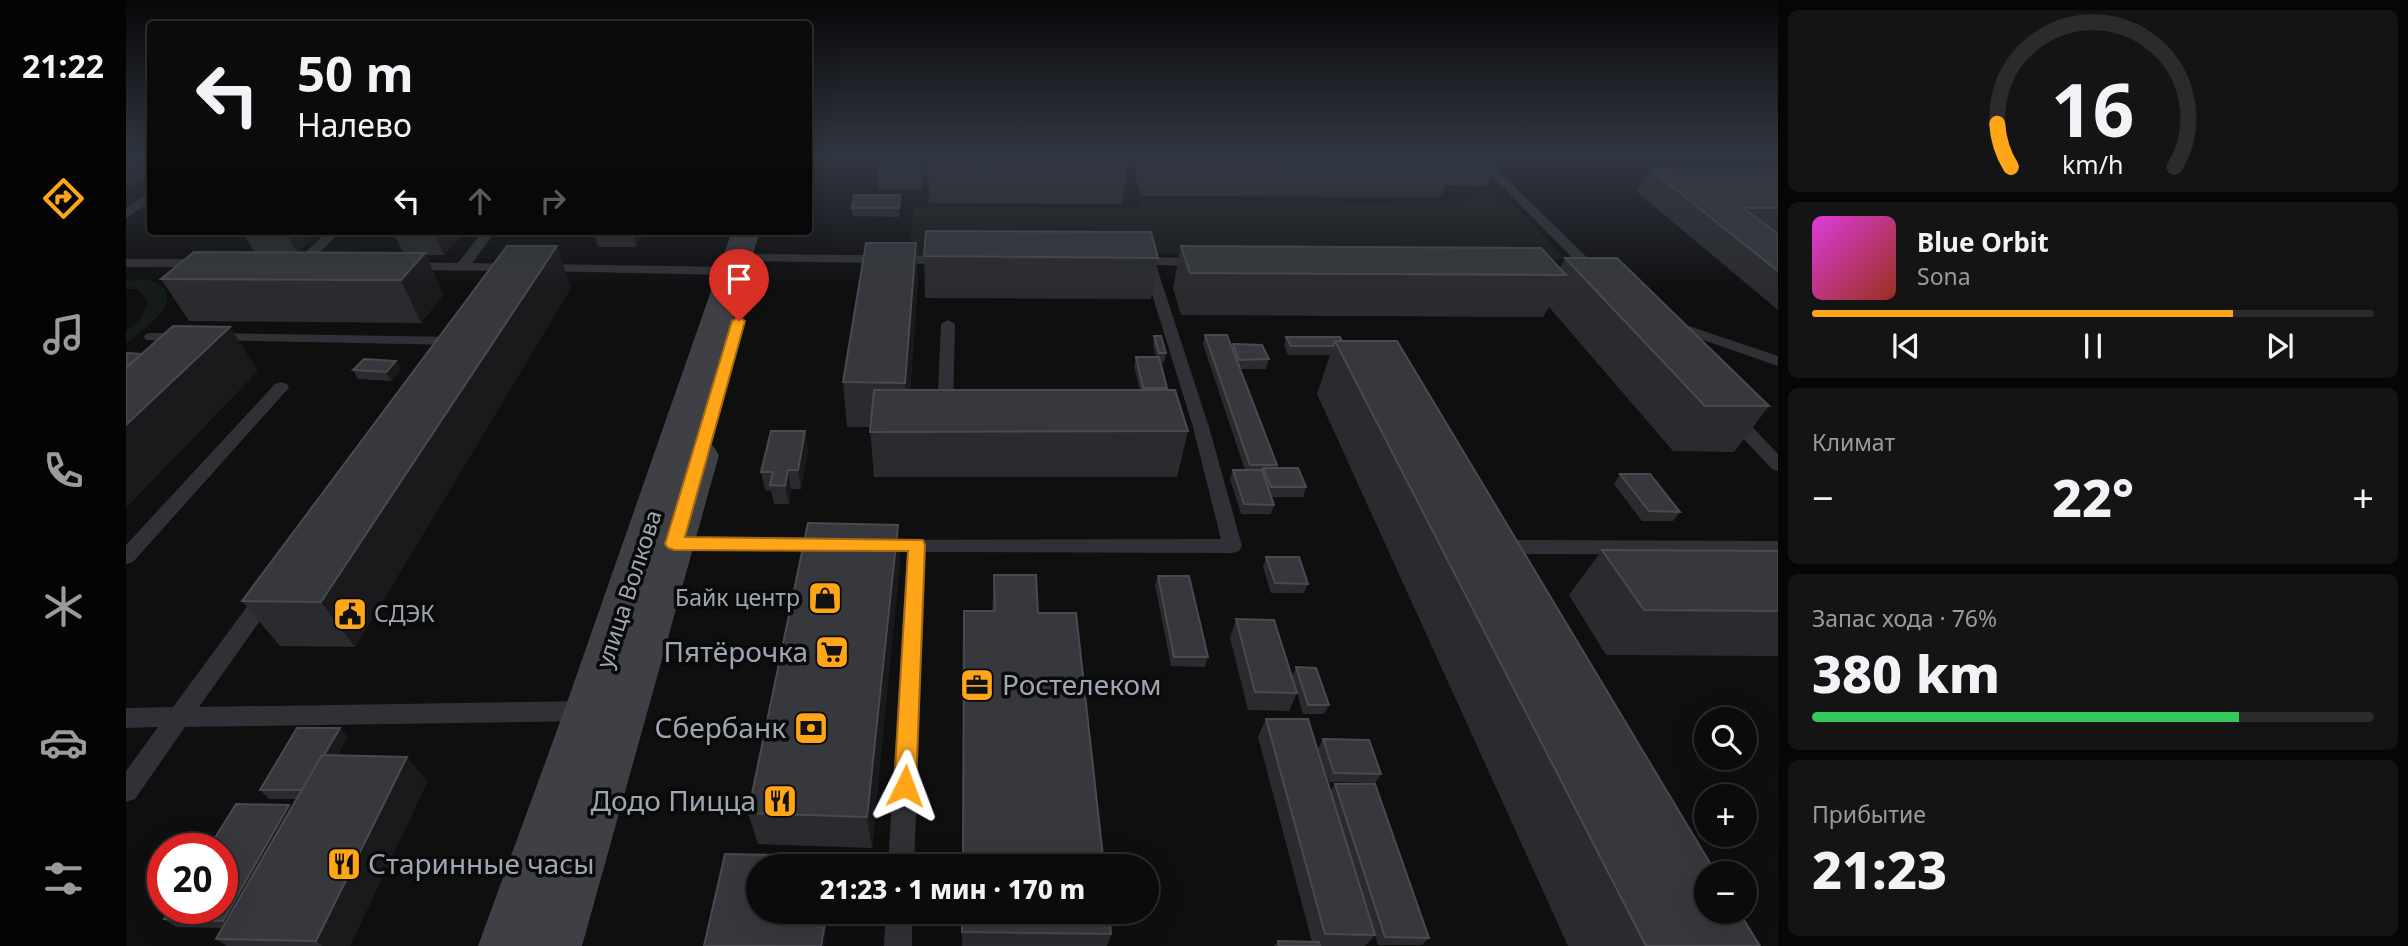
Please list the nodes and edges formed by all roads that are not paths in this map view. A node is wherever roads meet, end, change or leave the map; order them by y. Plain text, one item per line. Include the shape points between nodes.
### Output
1 (143, 202) edge
2 (1524, 202) edge
3 (126, 214) edge
4 (330, 235) edge
5 (487, 235) edge
6 (750, 248) edge
7 (958, 260) edge
8 (1121, 261) edge
9 (1149, 261) junction
10 (1213, 262) edge
11 (126, 263) edge
12 (215, 264) edge
13 (327, 265) edge
14 (1564, 265) dead end
15 (394, 266) edge
16 (1588, 266) junction
17 (462, 267) junction
18 (1611, 289) edge
19 (1657, 322) edge
20 (948, 324) dead end
21 (151, 337) dead end
22 (446, 361) edge
23 (1778, 361) edge
24 (281, 387) dead end
25 (1724, 407) edge
26 (957, 426) edge
27 (1778, 465) edge
28 (1487, 524) edge
29 (674, 544) junction
30 (917, 545) junction
31 (1501, 547) junction
32 (1778, 548) edge
33 (126, 557) edge
34 (1515, 572) edge
35 (281, 576) edge
36 (589, 711) junction
37 (182, 716) junction
38 (126, 719) edge
39 (126, 791) edge
40 (902, 854) edge
41 (899, 924) edge
42 (508, 946) edge
43 (552, 946) edge
44 (898, 946) edge

1 - 3 lane
2 - 16 lane
4 - 13 lane via 294,265
5 - 17 lane
6 - 7 lane
6 - 17 lane via 512,273
6 - 29 main road, улица Волкова
6 - 36 main road, улица Волкова
8 - 9 lane
9 - 10 lane
9 - 30 lane via 1232,546
11 - 12 lane
14 - 16 lane
15 - 17 lane
16 - 18 lane
19 - 23 lane
20 - 26 lane via 944,426
21 - 22 lane via 465,336
24 - 33 lane
25 - 27 lane
28 - 31 lane
29 - 30 lane
29 - 43 main road, улица Волкова
30 - 40 lane
31 - 32 lane
31 - 34 lane
35 - 37 lane
36 - 37 lane
36 - 42 main road, улица Волкова
37 - 38 lane
37 - 39 lane
41 - 44 lane

